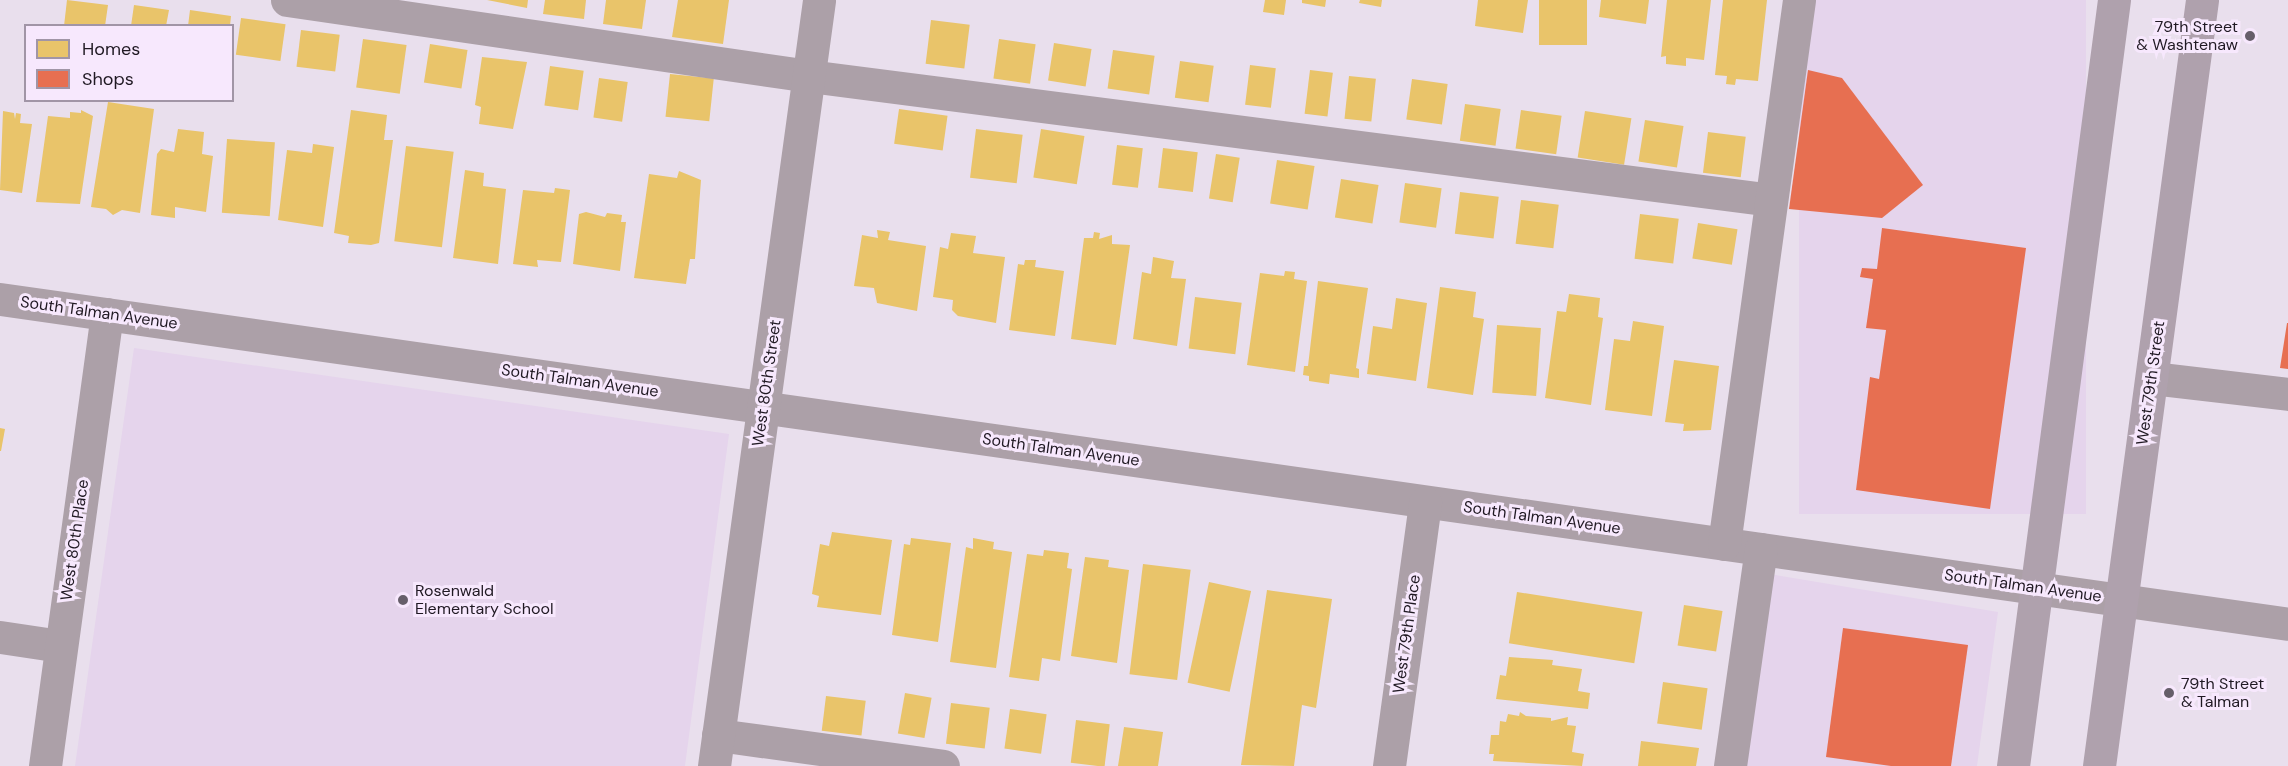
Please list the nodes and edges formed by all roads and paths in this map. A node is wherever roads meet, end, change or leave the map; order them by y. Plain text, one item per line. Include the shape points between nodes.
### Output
1 (287, 0) edge
2 (819, 0) edge
3 (1799, 0) edge
4 (2114, 0) edge
5 (2202, 0) edge
6 (809, 76) junction
7 (1772, 200) junction
8 (0, 299) edge
9 (107, 314) junction
10 (2152, 378) junction
11 (2288, 394) edge
12 (764, 407) junction
13 (1425, 502) junction
14 (1724, 544) junction
15 (1761, 549) junction
16 (2036, 589) junction
17 (2122, 600) junction
18 (2288, 624) edge
19 (0, 637) edge
20 (60, 646) junction
21 (716, 751) edge
22 (45, 766) edge
23 (943, 766) edge
24 (1389, 766) edge
25 (1730, 766) edge
26 (2013, 766) edge
27 (2099, 766) edge

1 - 6 street
2 - 6 street, West 80th Street
3 - 7 street
4 - 16 main road
5 - 10 main road, West 79th Street
6 - 7 street
6 - 12 street, West 80th Street
7 - 14 street
8 - 9 street, South Talman Avenue
9 - 12 street, South Talman Avenue
9 - 20 street, West 80th Place
10 - 11 street
10 - 17 main road, West 79th Street
12 - 13 street, South Talman Avenue
12 - 21 street, West 80th Street
13 - 14 street, South Talman Avenue
13 - 24 street, West 79th Place
14 - 15 street, South Talman Avenue
15 - 16 street, South Talman Avenue
15 - 25 street
16 - 17 street, South Talman Avenue
16 - 26 main road
17 - 18 street, South Talman Avenue
17 - 27 main road, West 79th Street
19 - 20 street
20 - 22 street, West 80th Place
21 - 23 street

